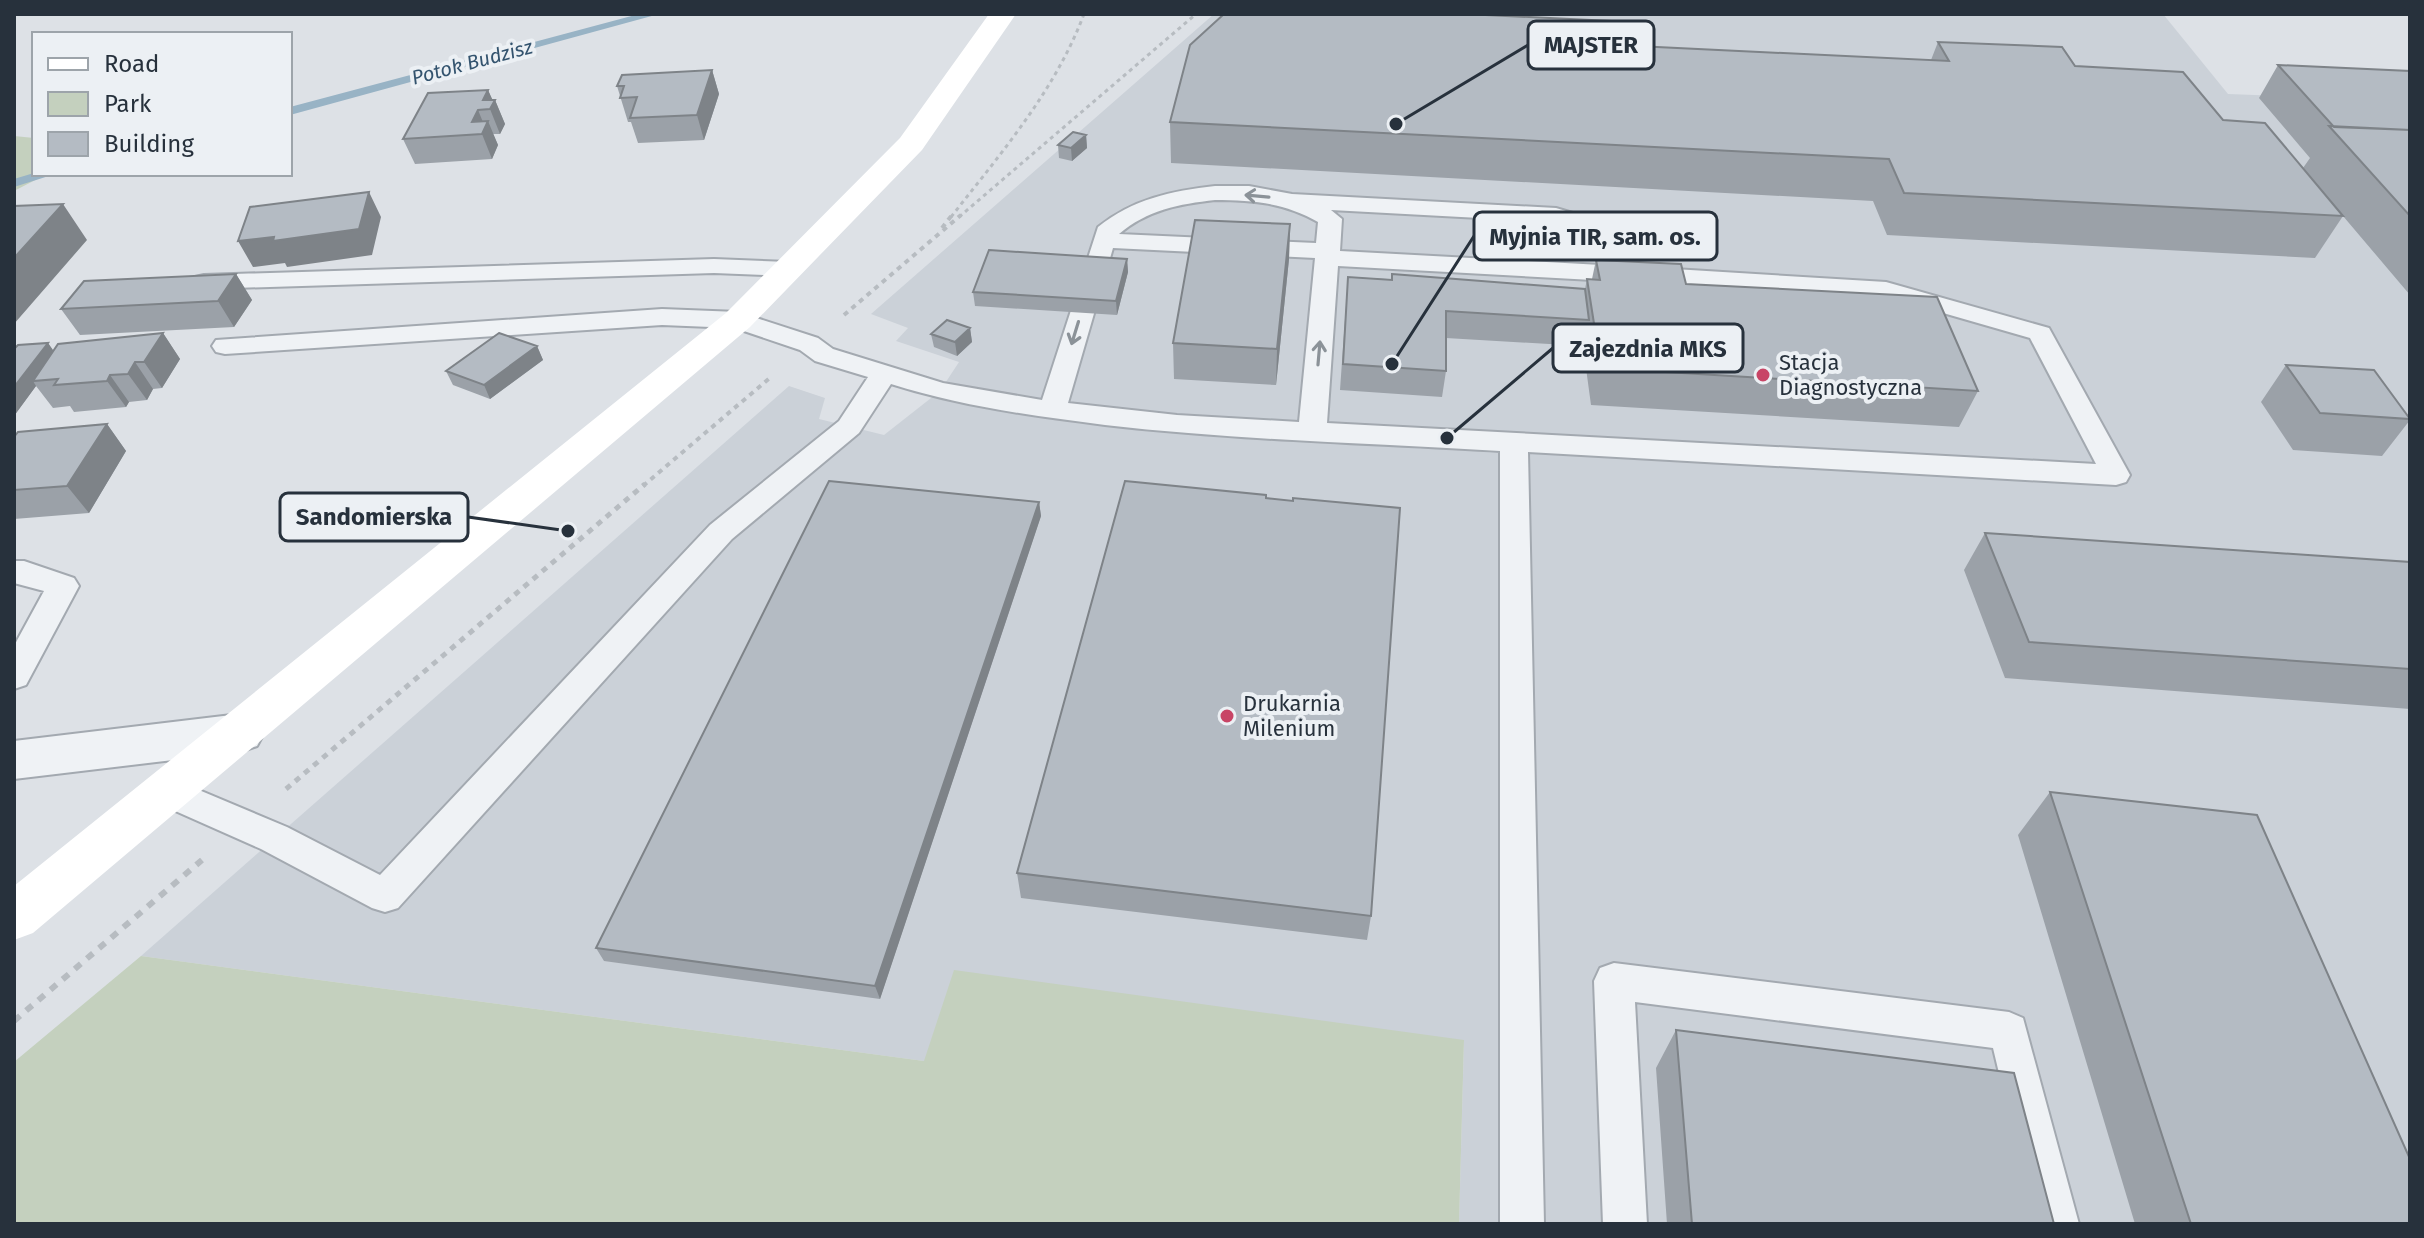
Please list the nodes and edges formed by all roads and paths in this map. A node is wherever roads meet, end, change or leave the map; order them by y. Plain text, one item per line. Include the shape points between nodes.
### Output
1 (968, 14) edge
2 (1003, 14) edge
3 (1029, 14) edge
4 (1084, 14) edge
5 (1196, 14) edge
6 (958, 74) junction
7 (1292, 201) junction
8 (934, 238) junction
9 (1103, 240) junction
10 (1328, 255) junction
11 (788, 269) junction
12 (1614, 273) junction
13 (204, 282) edge
14 (738, 320) junction
15 (809, 344) junction
16 (225, 346) dead end
17 (884, 374) junction
18 (1052, 410) junction
19 (1312, 431) junction
20 (1514, 442) junction
21 (14, 572) edge
22 (14, 676) edge
23 (240, 733) junction
24 (14, 760) edge
25 (168, 792) junction
26 (243, 825) junction
27 (14, 917) edge
28 (14, 1021) edge
29 (1522, 1224) edge
30 (1625, 1224) edge
31 (2057, 1224) edge

1 - 6 street
2 - 6 street
3 - 6 street
4 - 8 path via 1078,37 1059,68
5 - 8 path
6 - 11 street via 911,144
7 -> 9 lane via 1229,194 1175,198 1128,213
7 - 10 lane via 1330,219
7 - 12 lane via 1556,215 1608,231
8 - 15 path
9 - 10 lane
9 -> 18 lane
10 - 12 lane
19 -> 10 lane
11 - 13 lane via 714,266
11 - 14 street
12 - 20 lane via 1886,289 2040,333 2116,475
14 - 15 lane
14 - 16 lane via 662,317
14 - 23 street
15 - 17 lane via 824,355
15 - 26 path
17 - 18 lane via 940,391
17 - 26 lane via 849,427 721,532 385,896
18 - 19 lane
19 - 20 lane
20 - 29 lane
21 - 22 lane via 63,586
23 - 24 street
23 - 25 street
25 - 26 lane
25 - 27 street
26 - 28 path
30 - 31 lane via 1614,981 2009,1031

